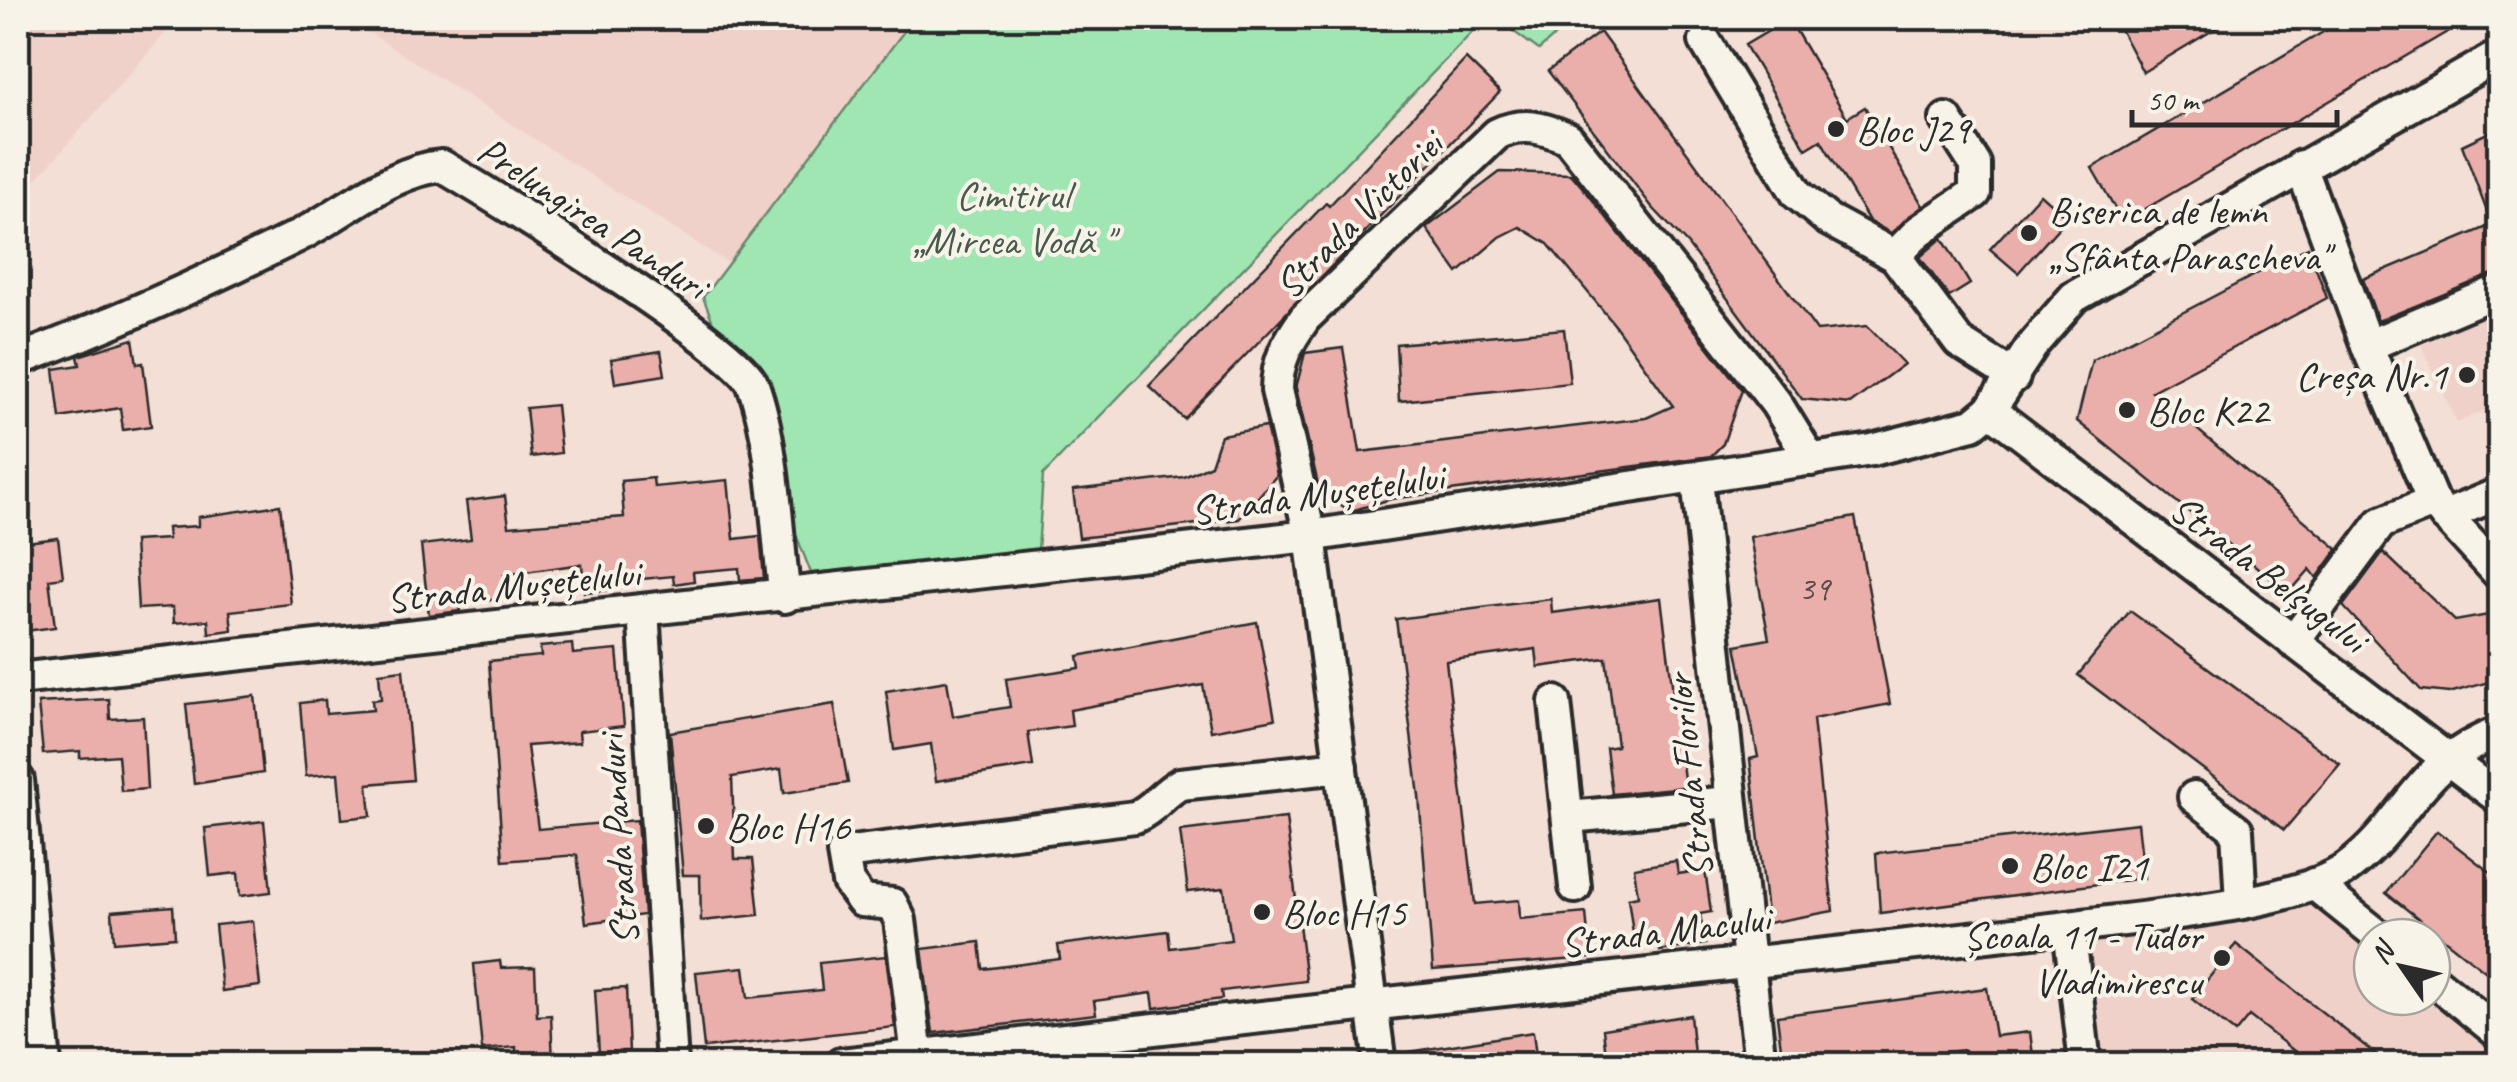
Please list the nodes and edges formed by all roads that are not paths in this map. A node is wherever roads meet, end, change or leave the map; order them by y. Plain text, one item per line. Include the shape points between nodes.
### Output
1 (1705, 41) dead end
2 (2500, 55) edge
3 (1946, 119) dead end
4 (2300, 166) junction
5 (1895, 256) junction
6 (2500, 290) edge
7 (2367, 346) junction
8 (18, 360) edge
9 (2014, 377) junction
10 (1990, 410) junction
11 (1811, 460) junction
12 (1697, 479) junction
13 (2500, 493) edge
14 (2439, 509) junction
15 (1310, 536) junction
16 (2500, 575) edge
17 (784, 596) junction
18 (642, 610) junction
19 (2292, 642) junction
20 (18, 680) edge
21 (1556, 702) dead end
22 (2500, 732) edge
23 (2446, 758) junction
24 (1341, 767) junction
25 (18, 780) edge
26 (2194, 797) dead end
27 (2500, 799) edge
28 (1731, 802) junction
29 (1569, 817) junction
30 (2314, 884) junction
31 (1575, 886) dead end
32 (2241, 903) junction
33 (2355, 917) edge
34 (2070, 927) junction
35 (1748, 960) junction
36 (2452, 995) edge
37 (1373, 1005) junction
38 (2500, 1034) edge
39 (917, 1056) junction
40 (45, 1064) edge
41 (672, 1064) edge
42 (841, 1064) edge
43 (1380, 1064) edge
44 (1760, 1064) edge
45 (2085, 1064) edge

1 - 5 street via 1797,194
2 - 4 street, Strada Mușețelului
3 - 5 street via 1975,164 1974,193
4 - 7 street
4 - 9 street, Strada Mușețelului via 2074,297
5 - 9 street via 1958,342
6 - 7 street
7 - 14 street
8 - 17 street, Prelungirea Panduri via 300,235 408,175 442,166 744,369 764,440
9 - 10 street, Strada Mușețelului
10 - 11 street, Strada Mușețelului via 1954,431
10 - 19 street, Strada Belșugului
11 - 12 street, Strada Mușețelului
11 - 15 street, Strada Victoriei via 1776,403 1568,138 1516,126 1497,134 1288,341 1277,366 1277,390
12 - 15 street, Strada Mușețelului
12 - 28 street, Strada Florilor
13 - 14 street
14 - 16 street
14 - 19 street via 2381,523
15 - 17 street, Strada Mușețelului
15 - 24 street, Strada Victoriei
17 - 18 street, Strada Mușețelului
18 - 20 street, Strada Mușețelului
18 - 41 street, Strada Panduri
19 - 23 street, Strada Belșugului
21 - 29 street
22 - 23 street
23 - 27 street, Strada Belșugului
23 - 30 street, Strada Macului via 2346,869
24 - 37 street, Strada Victoriei
24 - 39 street via 1180,784 1134,817 842,853 848,882 862,901 892,904 900,920
25 - 40 street
26 - 32 street via 2237,830
28 - 29 street
28 - 35 street, Strada Florilor
29 - 31 street
30 - 32 street, Strada Macului
30 - 33 street
32 - 34 street, Strada Macului
34 - 35 street, Strada Macului
34 - 45 street
35 - 37 street, Strada Macului
35 - 44 street, Strada Florilor
36 - 38 street
37 - 39 street, Strada Macului
37 - 43 street, Strada Victoriei
39 - 42 street, Strada Macului

